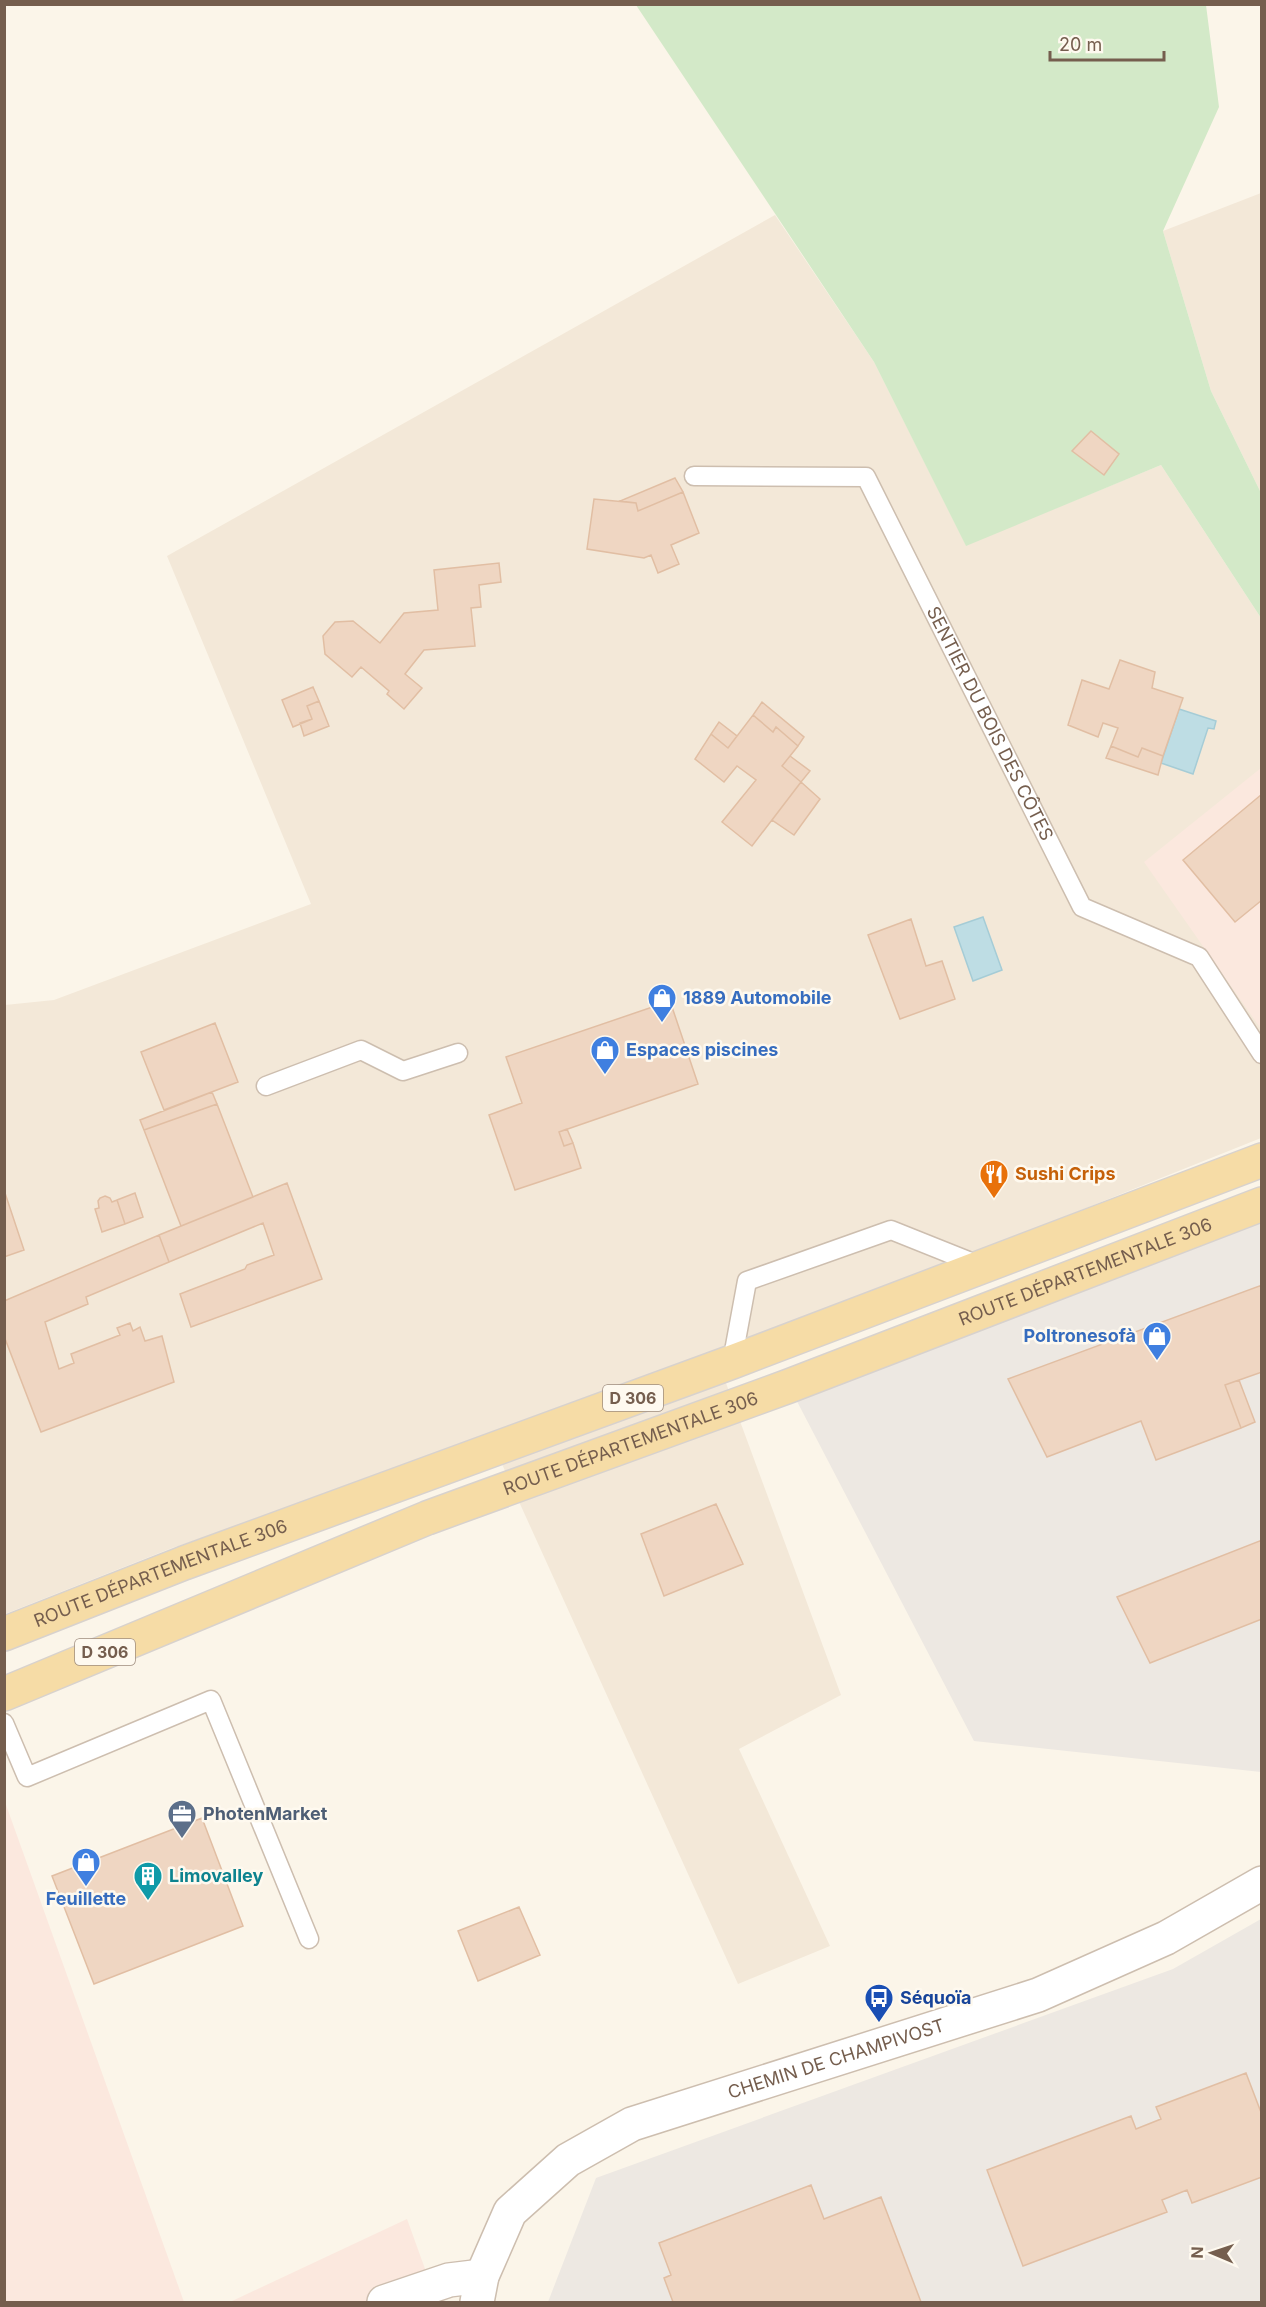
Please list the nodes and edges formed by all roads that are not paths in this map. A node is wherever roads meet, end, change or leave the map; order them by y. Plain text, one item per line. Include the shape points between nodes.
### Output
1 (694, 476) dead end
2 (458, 1053) dead end
3 (1262, 1054) edge
4 (266, 1086) dead end
5 (1262, 1160) edge
6 (1262, 1204) edge
7 (983, 1266) junction
8 (732, 1362) junction
9 (4, 1634) edge
10 (4, 1694) edge
11 (4, 1723) edge
12 (1262, 1883) edge
13 (309, 1939) dead end
14 (480, 2289) edge
15 (384, 2302) edge

1 - 3 lane, SENTIER DU BOIS DES CÔTES via 866,477 1082,907 1199,957
2 - 4 lane via 403,1071 361,1050
5 - 7 main road, ROUTE DÉPARTEMENTALE 306 / D 306
6 - 10 main road, ROUTE DÉPARTEMENTALE 306 / D 306 via 789,1386 427,1518
7 - 8 main road, ROUTE DÉPARTEMENTALE 306 / D 306
7 - 8 lane via 891,1230 747,1281
8 - 9 main road, ROUTE DÉPARTEMENTALE 306 / D 306 via 184,1563
11 - 13 lane via 27,1777 210,1700
12 - 14 street, CHEMIN DE CHAMPIVOST via 1166,1938 1038,1995 632,2124 568,2160 510,2212
14 - 15 street via 449,2280

